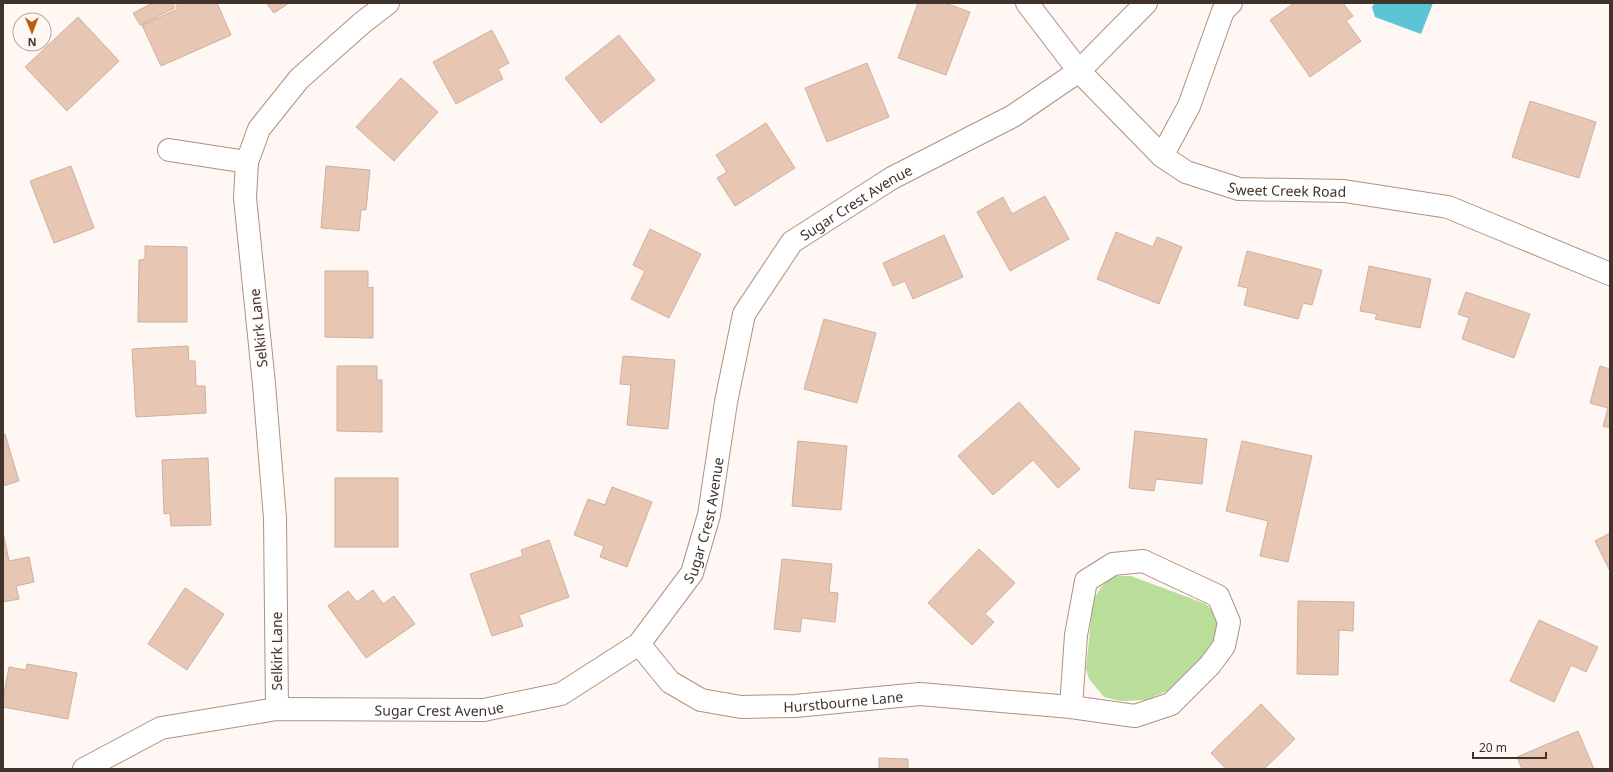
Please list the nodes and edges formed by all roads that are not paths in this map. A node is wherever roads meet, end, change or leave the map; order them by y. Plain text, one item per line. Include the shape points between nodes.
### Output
1 (388, 3) edge
2 (1027, 3) edge
3 (1146, 3) edge
4 (1222, 6) edge
5 (1079, 71) junction
6 (169, 150) dead end
7 (1162, 156) junction
8 (247, 162) junction
9 (1610, 274) edge
10 (640, 644) junction
11 (1071, 707) junction
12 (277, 709) junction
13 (84, 769) edge

1 - 8 street, Selkirk Lane via 299,79 259,130
2 - 5 street, Sweet Creek Road
3 - 5 street, Sugar Crest Avenue
4 - 7 street via 1189,106
5 - 7 street, Sweet Creek Road
5 - 10 street, Sugar Crest Avenue via 1013,116 892,178 792,242 744,314 726,402 709,515 692,573
6 - 8 street
7 - 9 street, Sweet Creek Road via 1186,172 1238,189 1344,191 1448,207
8 - 12 street, Selkirk Lane via 245,198 275,518
10 - 11 street, Hurstbourne Lane via 670,682 701,700 741,707 795,706 920,694
10 - 12 street, Sugar Crest Avenue via 562,694 484,710
11 - 11 street, Hurstbourne Lane via 1135,716 1171,704 1210,665 1224,646 1229,622 1218,596 1143,561 1113,564 1086,582 1076,635
12 - 13 street, Sugar Crest Avenue via 161,728

